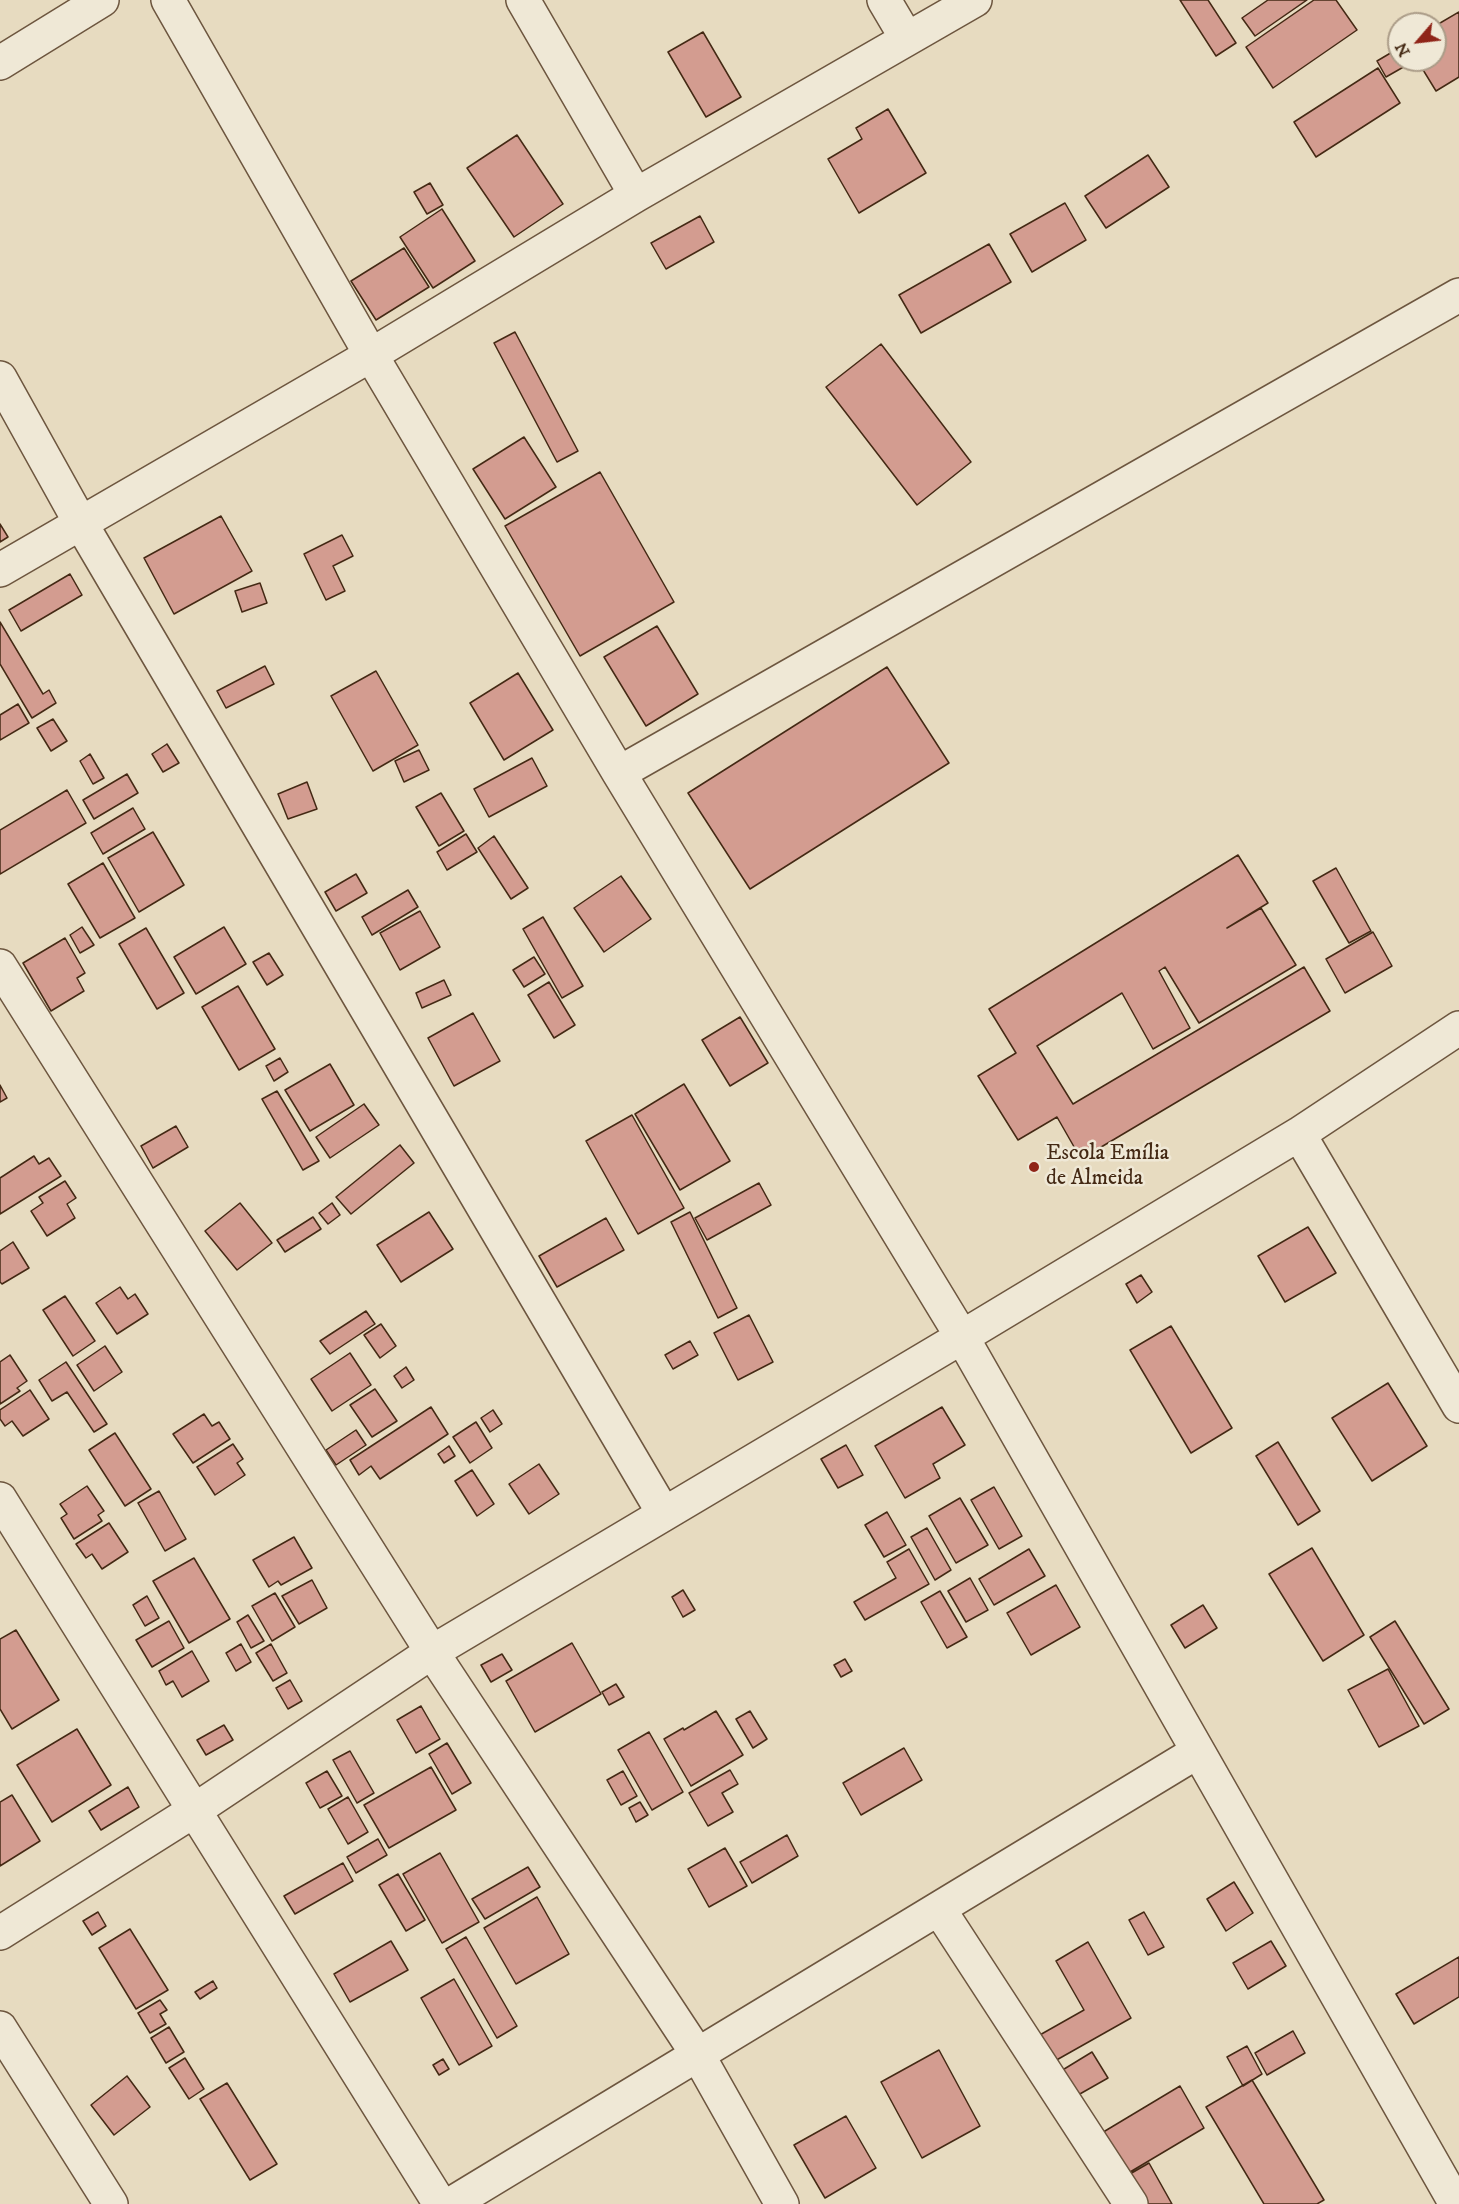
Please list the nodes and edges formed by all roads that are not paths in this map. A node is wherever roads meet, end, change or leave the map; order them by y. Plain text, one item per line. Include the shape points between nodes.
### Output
1 (102, 0) edge
2 (168, 0) edge
3 (523, 0) edge
4 (884, 0) edge
5 (975, 0) edge
6 (907, 39) junction
7 (0, 63) edge
8 (636, 195) junction
9 (1459, 295) edge
10 (371, 355) junction
11 (0, 378) edge
12 (80, 522) junction
13 (0, 570) edge
14 (619, 773) junction
15 (0, 966) edge
16 (1459, 1028) edge
17 (1299, 1134) junction
18 (963, 1337) junction
19 (1459, 1406) edge
20 (0, 1499) edge
21 (664, 1514) junction
22 (432, 1652) junction
23 (1197, 1752) junction
24 (195, 1810) junction
25 (939, 1909) junction
26 (0, 1934) edge
27 (0, 2028) edge
28 (698, 2055) junction
29 (111, 2204) edge
30 (440, 2204) edge
31 (451, 2204) edge
32 (782, 2204) edge
33 (1131, 2204) edge
34 (1456, 2204) edge

1 - 7 street
2 - 10 street
3 - 8 street
4 - 6 street
5 - 6 street
6 - 8 street
8 - 10 street
9 - 14 street
10 - 12 street
10 - 14 street
11 - 12 street
12 - 13 street
12 - 21 street
14 - 18 street
15 - 22 street
16 - 17 street
17 - 18 street
17 - 19 street
18 - 21 street
18 - 23 street
20 - 24 street
21 - 22 street
22 - 24 street
22 - 28 street
23 - 25 street
23 - 34 street
24 - 26 street
24 - 30 street
25 - 28 street
25 - 33 street
27 - 29 street
28 - 31 street
28 - 32 street

